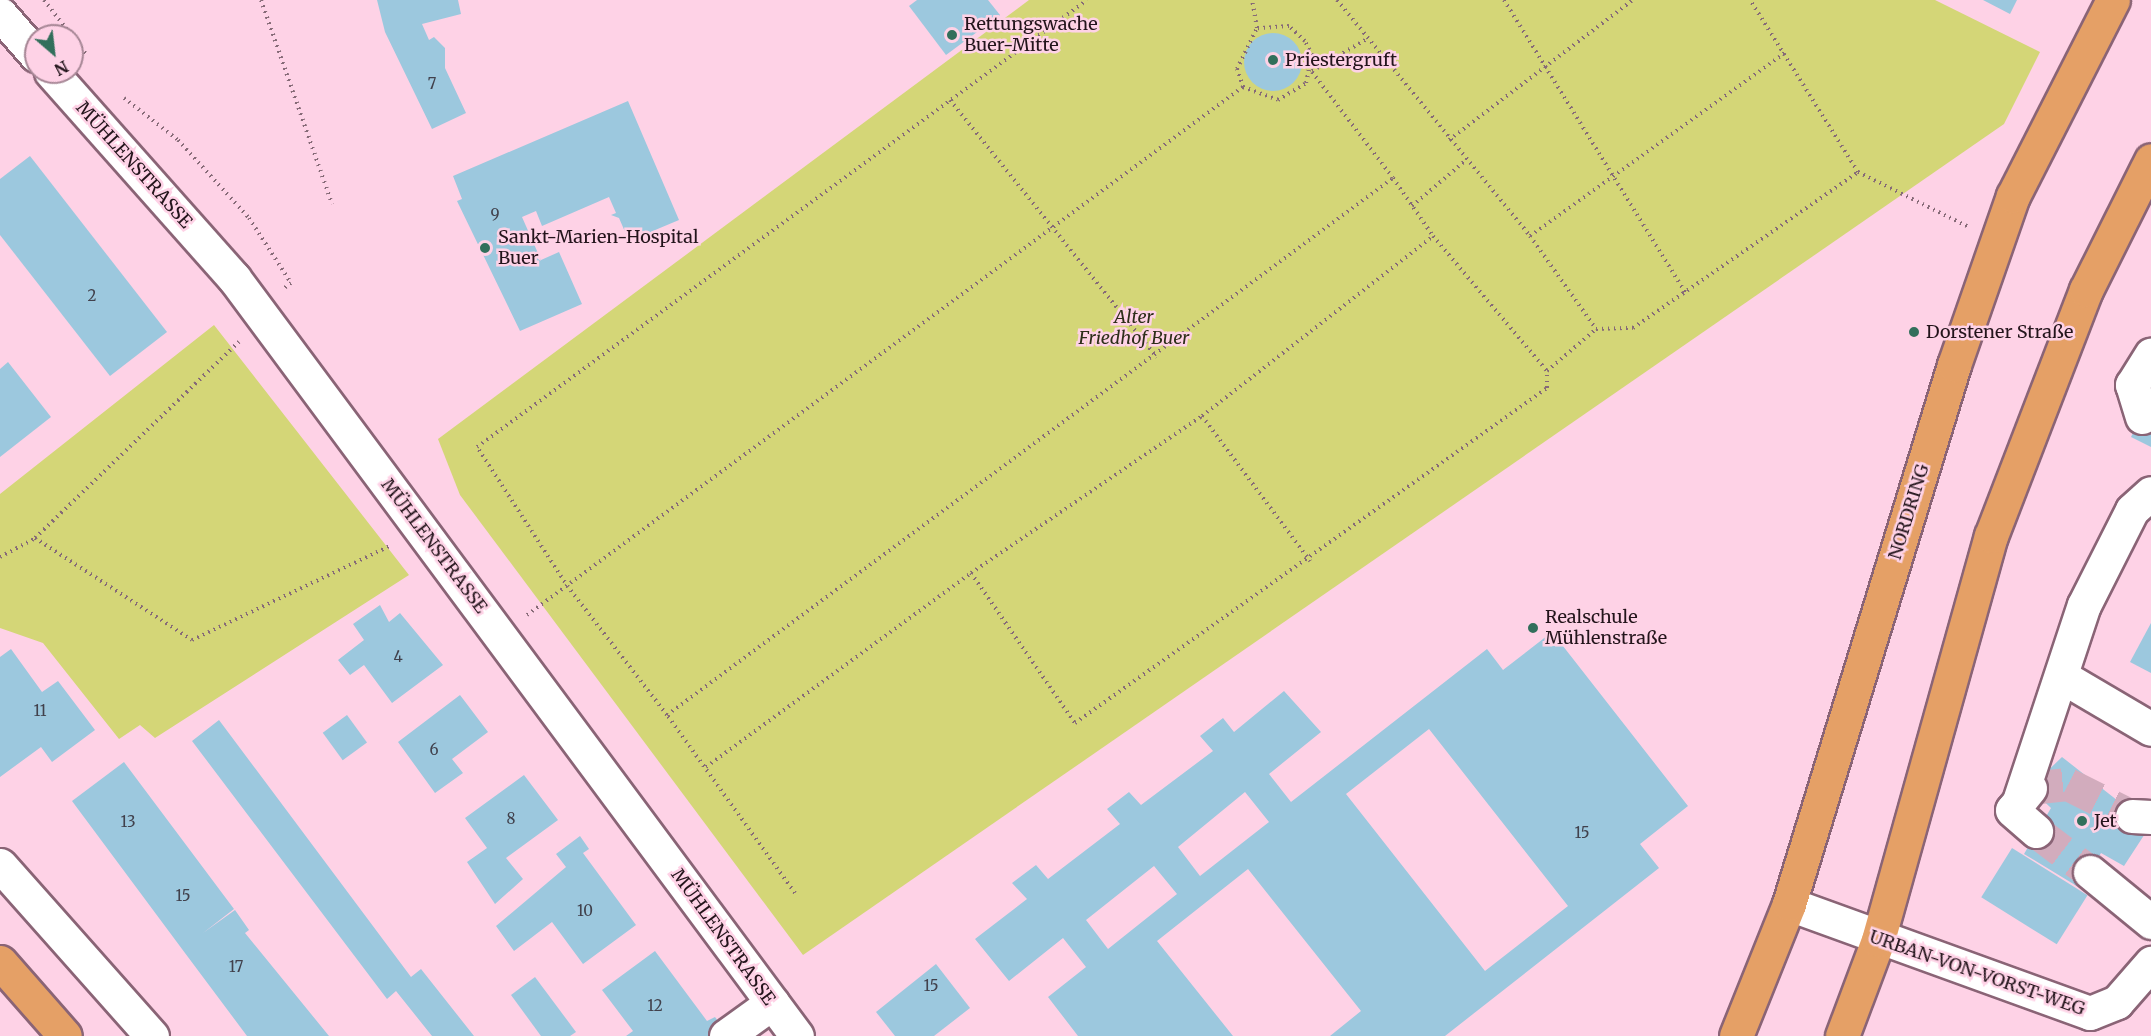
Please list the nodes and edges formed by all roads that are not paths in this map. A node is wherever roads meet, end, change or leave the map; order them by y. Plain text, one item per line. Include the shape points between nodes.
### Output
1 (2113, 0) edge
2 (0, 14) edge
3 (24, 41) edge
4 (60, 84) edge
5 (2151, 160) edge
6 (2151, 354) edge
7 (2142, 417) dead end
8 (2151, 493) edge
9 (2061, 676) junction
10 (2151, 729) edge
11 (2036, 831) tunnel mouth
12 (0, 866) edge
13 (2090, 872) tunnel mouth
14 (1789, 904) junction
15 (2151, 922) edge
16 (1878, 940) junction
17 (0, 962) edge
18 (2151, 963) edge
19 (772, 1003) junction
20 (64, 1036) edge
21 (152, 1036) edge
22 (726, 1036) edge
23 (797, 1036) edge
24 (1736, 1036) edge
25 (1842, 1036) edge

1 - 14 main road, NORDRING via 2013,196
2 - 3 street
4 - 19 street, MÜHLENSTRASSE via 246,320 424,530
5 - 16 main road via 2086,290 1991,536
6 - 7 street via 2132,385
8 - 9 street via 2132,510 2084,605
9 - 10 street
9 - 11 street via 2025,793 2012,810
12 - 21 street
13 - 15 street
14 - 16 street, URBAN-VON-VORST-WEG
14 - 24 main road, NORDRING
16 - 18 street, URBAN-VON-VORST-WEG via 2090,1014 2117,1002
16 - 25 main road
17 - 20 main road
19 - 22 street
19 - 23 street, MÜHLENSTRASSE

